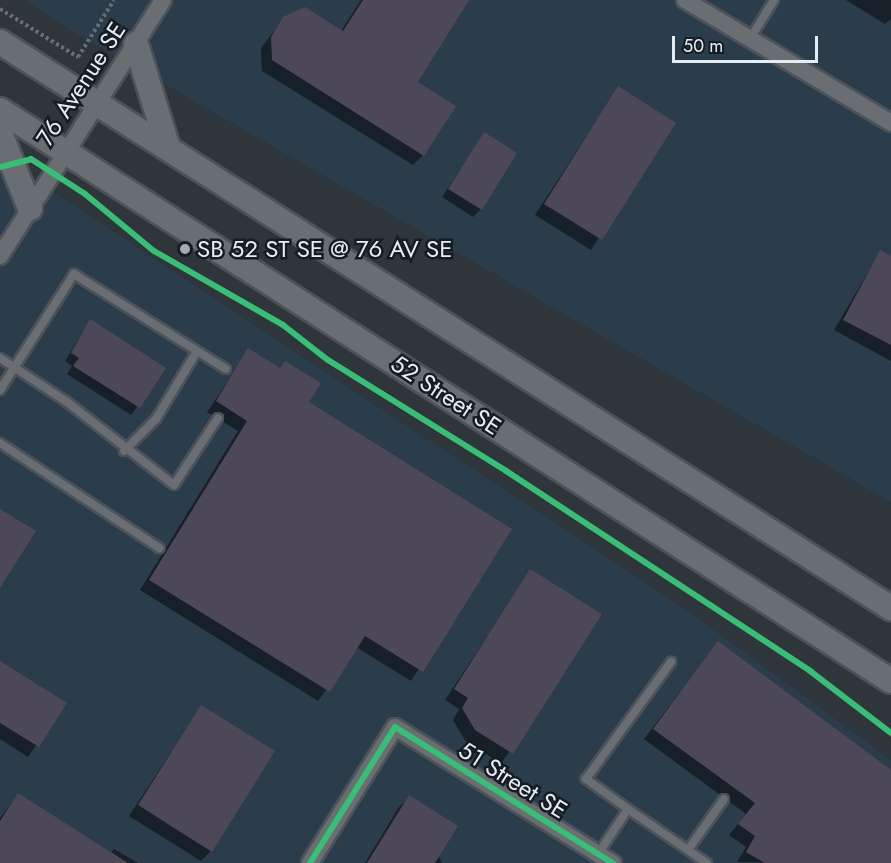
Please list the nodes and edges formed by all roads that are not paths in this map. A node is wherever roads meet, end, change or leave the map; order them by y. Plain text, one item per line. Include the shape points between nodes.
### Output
1 (163, 0) edge
2 (685, 0) edge
3 (774, 0) edge
4 (750, 39) junction
5 (0, 42) edge
6 (136, 44) junction
7 (98, 101) junction
8 (0, 110) edge
9 (891, 123) edge
10 (0, 133) edge
11 (167, 145) junction
12 (66, 151) junction
13 (30, 208) junction
14 (0, 255) edge
15 (197, 351) junction
16 (0, 358) edge
17 (15, 368) junction
18 (226, 369) dead end
19 (0, 390) edge
20 (218, 418) dead end
21 (0, 443) edge
22 (124, 451) junction
23 (159, 548) dead end
24 (891, 608) edge
25 (671, 662) dead end
26 (891, 681) edge
27 (724, 799) dead end
28 (628, 809) junction
29 (688, 850) junction
30 (598, 854) junction
31 (310, 863) edge
32 (613, 863) edge
33 (707, 863) edge

1 - 6 street, 76 Avenue SE
2 - 4 street
3 - 4 lane
4 - 9 street
5 - 7 main road
6 - 7 street, 76 Avenue SE
6 - 11 main road
7 - 11 main road
7 - 12 street, 76 Avenue SE
8 - 12 main road, 52 Street SE
10 - 13 main road
11 - 24 main road
12 - 13 street, 76 Avenue SE
12 - 26 main road, 52 Street SE
13 - 14 street, 76 Avenue SE
15 - 17 lane via 74,274
15 - 18 lane
15 - 22 lane via 156,419
16 - 17 lane
17 - 19 lane
17 - 22 lane via 67,402
20 - 22 lane via 174,485
21 - 23 lane
25 - 28 lane via 586,779
27 - 29 lane
28 - 29 lane
28 - 30 lane
29 - 33 lane
30 - 31 street, 51 Street SE via 395,727
30 - 32 street, 51 Street SE

